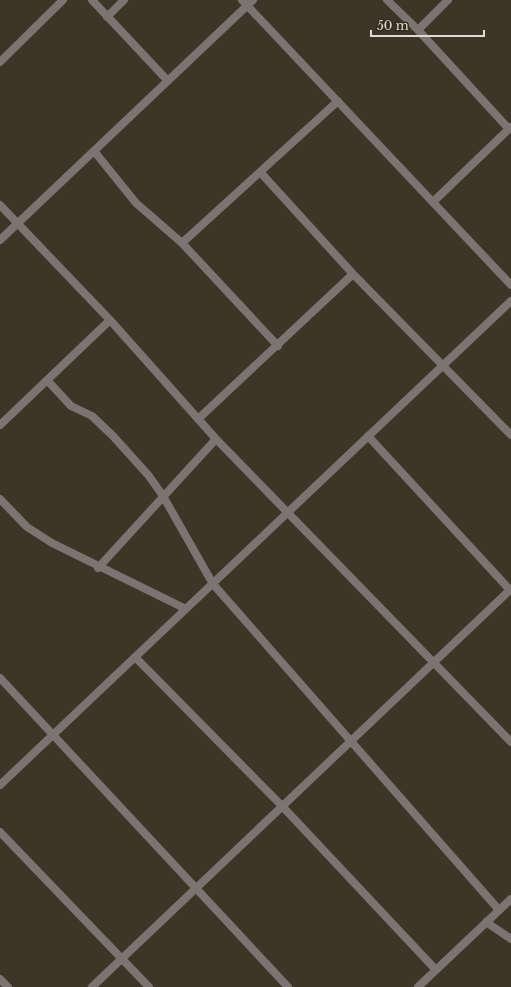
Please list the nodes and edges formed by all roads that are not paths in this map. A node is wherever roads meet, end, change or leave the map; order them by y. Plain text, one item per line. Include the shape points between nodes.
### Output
1 (63, 0) edge
2 (92, 0) edge
3 (124, 0) edge
4 (387, 0) edge
5 (448, 0) edge
6 (247, 2) edge
7 (107, 17) junction
8 (418, 30) junction
9 (1, 57) edge
10 (168, 81) junction
11 (338, 101) junction
12 (510, 128) edge
13 (94, 150) junction
14 (261, 173) junction
15 (433, 202) junction
16 (0, 205) edge
17 (17, 224) junction
18 (0, 240) edge
19 (182, 242) junction
20 (353, 274) junction
21 (511, 285) edge
22 (511, 301) edge
23 (110, 320) junction
24 (278, 346) junction
25 (443, 365) junction
26 (47, 380) junction
27 (198, 419) junction
28 (0, 425) edge
29 (511, 435) edge
30 (368, 436) junction
31 (216, 439) junction
32 (164, 496) junction
33 (0, 499) edge
34 (288, 512) junction
35 (98, 568) junction
36 (213, 584) junction
37 (510, 590) edge
38 (186, 609) junction
39 (135, 657) junction
40 (434, 662) junction
41 (0, 678) edge
42 (52, 735) junction
43 (351, 740) junction
44 (511, 742) edge
45 (0, 785) edge
46 (282, 806) junction
47 (0, 832) edge
48 (194, 888) junction
49 (511, 899) edge
50 (499, 910) junction
51 (486, 922) junction
52 (511, 939) edge
53 (122, 958) junction
54 (436, 970) junction
55 (0, 979) edge
56 (8, 987) edge
57 (92, 987) edge
58 (149, 987) edge
59 (288, 987) edge
60 (418, 987) edge

1 - 9 street
2 - 7 street
3 - 7 street
4 - 8 street
5 - 8 street
6 - 10 street
6 - 11 street
7 - 10 street
8 - 12 street
10 - 13 street
11 - 14 street
11 - 15 street
12 - 15 street
13 - 17 street
13 - 19 street via 136,203
14 - 19 street
14 - 20 street
15 - 21 street
16 - 17 street
17 - 18 street
17 - 23 street
19 - 24 street
20 - 24 street
20 - 25 street
22 - 25 street
23 - 26 street
23 - 27 street
24 - 27 street
25 - 29 street
25 - 30 street
26 - 28 street
26 - 32 street via 71,406 92,416 113,436
27 - 31 street
30 - 34 street
30 - 37 street
31 - 32 street
31 - 34 street
32 - 35 street
32 - 36 street
33 - 35 street via 28,527
34 - 36 street
34 - 40 street
35 - 38 street
36 - 38 street
36 - 43 street
37 - 40 street
38 - 39 street
39 - 42 street
39 - 46 street
40 - 43 street
40 - 44 street
41 - 42 street
42 - 45 street
42 - 48 street
43 - 46 street
43 - 50 street
46 - 48 street
46 - 54 street
47 - 53 street
48 - 53 street
48 - 59 street
49 - 50 street
50 - 51 street
51 - 52 street
51 - 54 street
53 - 57 street
53 - 58 street
54 - 60 street
55 - 56 street

